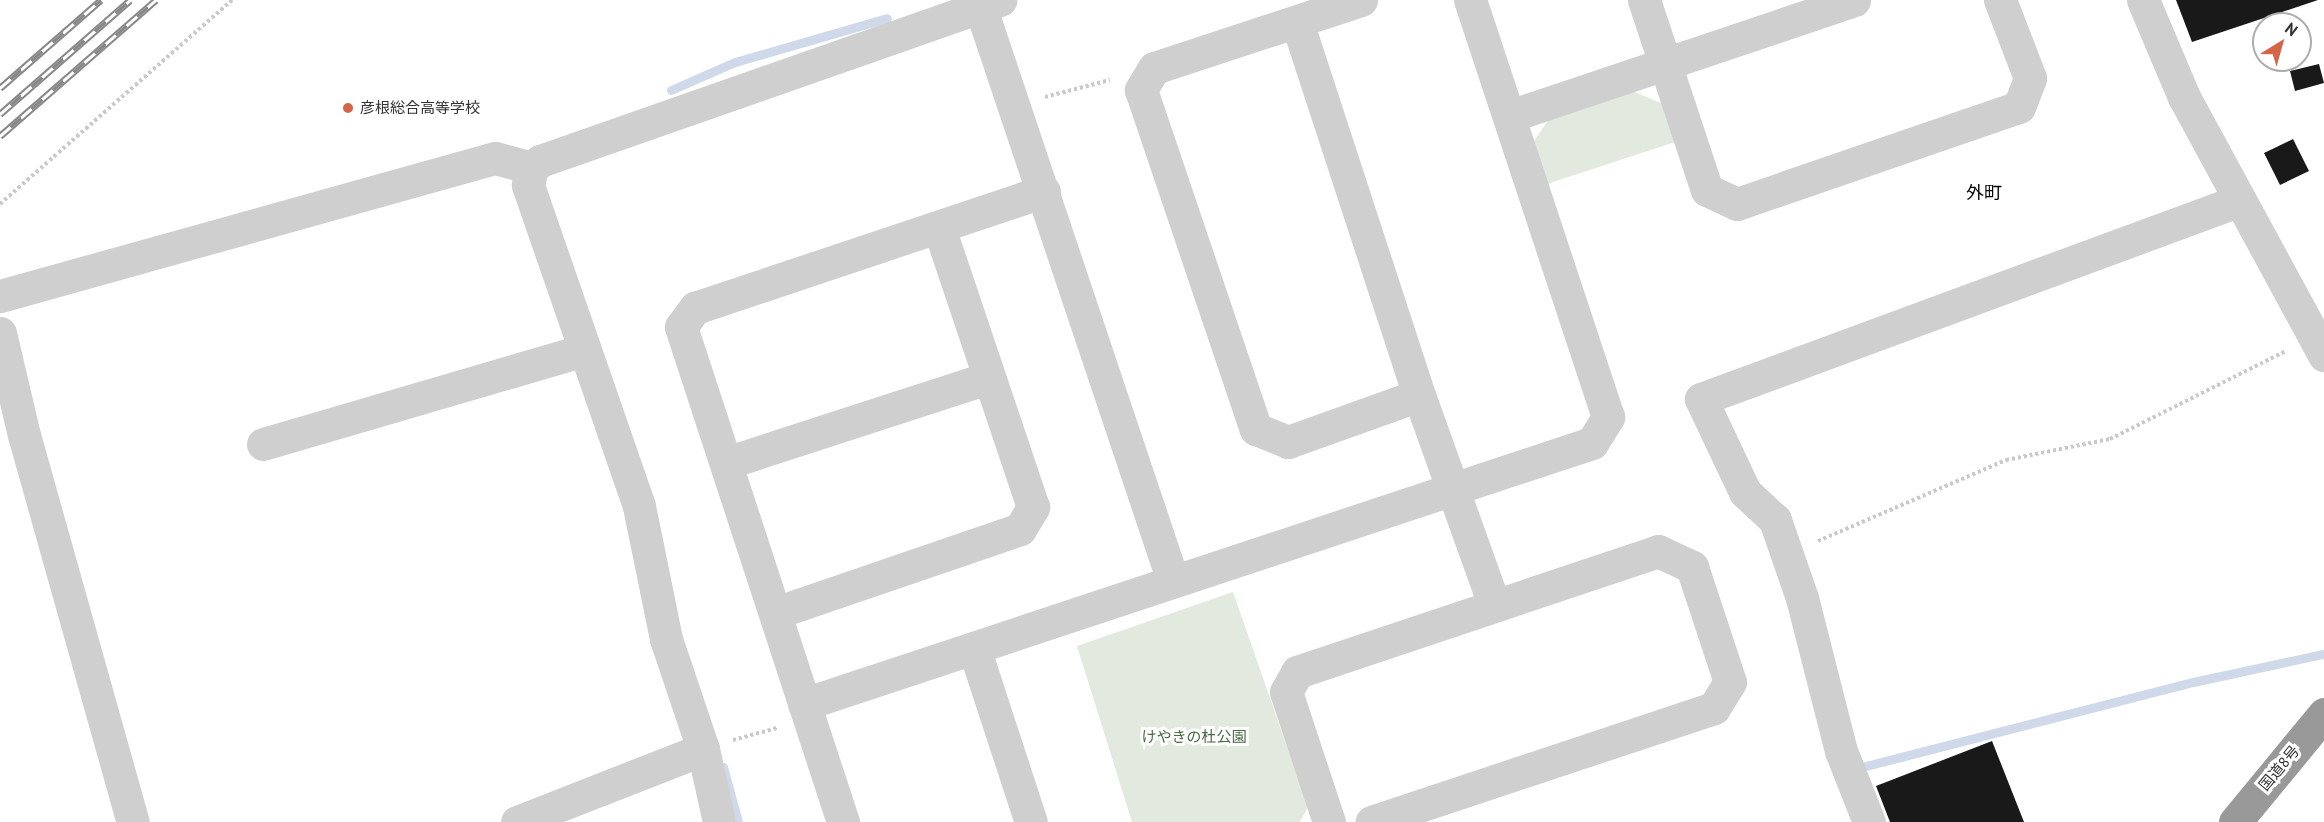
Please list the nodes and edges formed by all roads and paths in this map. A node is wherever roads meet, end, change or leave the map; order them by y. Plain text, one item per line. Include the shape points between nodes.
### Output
1 (232, 0) edge
2 (1362, 0) edge
3 (1470, 0) edge
4 (1644, 0) edge
5 (1854, 0) edge
6 (2000, 0) edge
7 (2142, 0) edge
8 (987, 2) edge
9 (1297, 22) junction
10 (1666, 63) junction
11 (1154, 68) junction
12 (1035, 100) dead end
13 (1510, 116) junction
14 (532, 168) junction
15 (1044, 191) junction
16 (2238, 201) junction
17 (0, 204) edge
18 (939, 227) junction
19 (0, 296) edge
20 (0, 333) edge
21 (2316, 342) edge
22 (585, 350) junction
23 (987, 378) junction
24 (1419, 395) junction
25 (12, 439) edge
26 (263, 444) dead end
27 (726, 463) junction
28 (1453, 488) junction
29 (1787, 554) junction
30 (1173, 581) junction
31 (1494, 604) junction
32 (775, 614) junction
33 (974, 648) junction
34 (804, 704) junction
35 (2324, 714) edge
36 (781, 727) dead end
37 (703, 748) junction
38 (133, 822) edge
39 (517, 822) edge
40 (719, 822) edge
41 (843, 822) edge
42 (1031, 822) edge
43 (1329, 822) edge
44 (1371, 822) edge
45 (1869, 822) edge
46 (2235, 822) edge

1 - 17 path
2 - 9 street
3 - 13 street
4 - 10 street
5 - 10 street
6 - 10 street via 2030,78 2019,107 1737,204 1707,190
7 - 16 street via 2184,97
8 - 14 street via 549,158
8 - 15 street
9 - 11 street
9 - 24 street
10 - 13 street
11 - 12 path
11 - 24 street via 1141,90 1256,429 1288,442
13 - 28 street via 1608,417 1592,443
14 - 19 street via 495,158
14 - 22 street via 528,185
15 - 18 street
15 - 30 street
16 - 21 street
16 - 29 street via 1701,399 1745,492 1775,520
18 - 23 street
18 - 27 street via 695,308 681,327
20 - 25 street
21 - 29 path via 2296,346 2237,379 2110,439 2006,460
22 - 26 street
22 - 37 street via 639,506 666,639
23 - 27 street
23 - 32 street via 1033,507 1020,530
24 - 28 street
25 - 38 street
27 - 32 street
28 - 30 street
28 - 31 street
29 - 45 street via 1802,598 1840,752
30 - 33 street
31 - 43 street via 1297,672 1286,692
31 - 44 street via 1658,551 1692,567 1730,682 1714,708
32 - 34 street
33 - 34 street
33 - 42 street
34 - 41 street
35 - 46 highway, 国道8号
36 - 37 path
37 - 39 street
37 - 40 street

